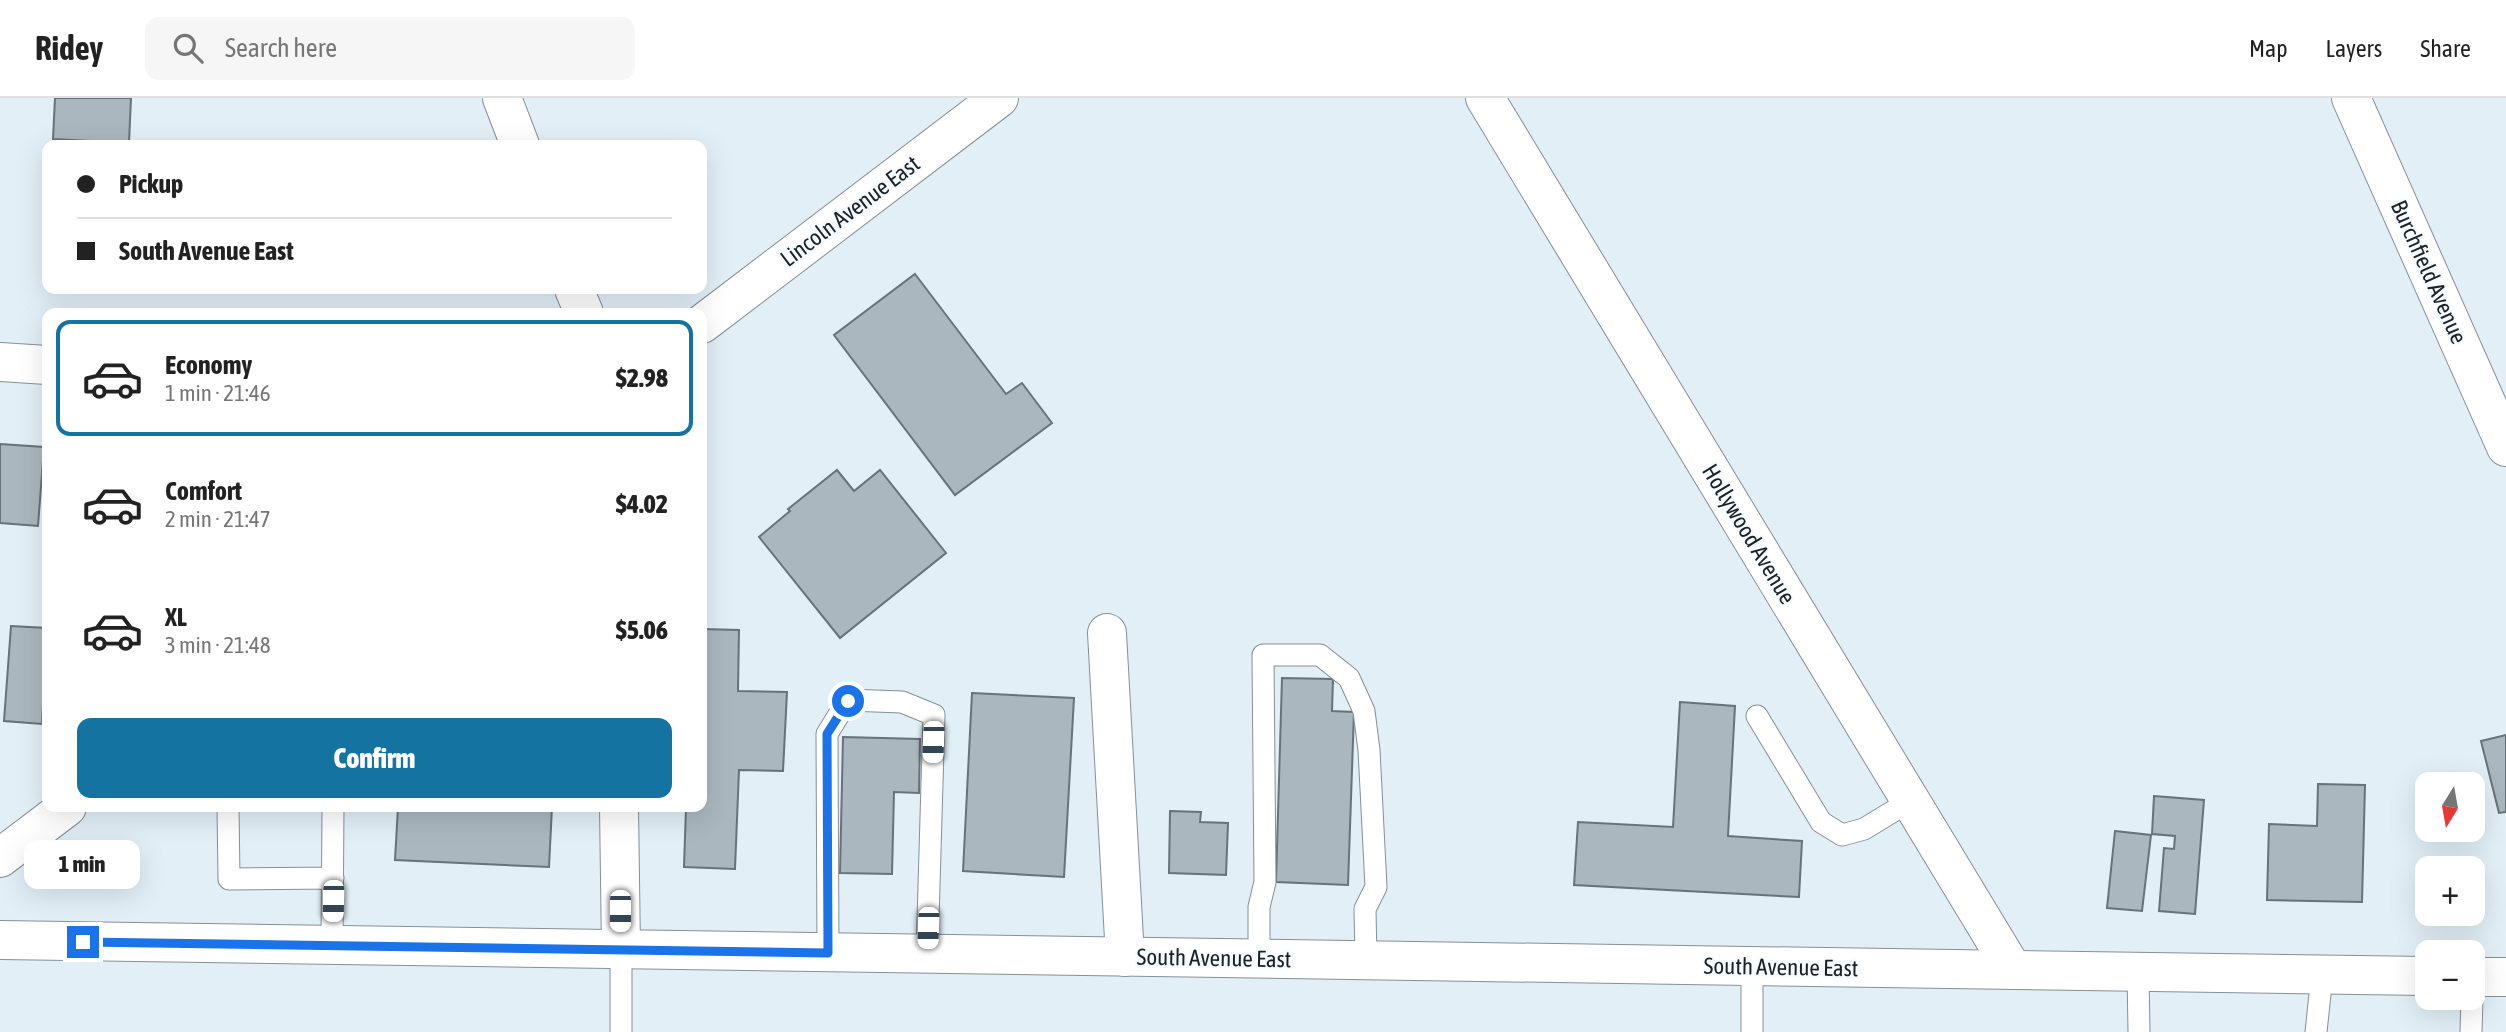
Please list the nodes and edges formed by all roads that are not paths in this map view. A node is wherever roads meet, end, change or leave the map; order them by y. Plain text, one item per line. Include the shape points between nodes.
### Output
1 (502, 98) edge
2 (999, 98) edge
3 (1485, 98) edge
4 (2351, 98) edge
5 (518, 140) edge
6 (707, 320) edge
7 (0, 362) edge
8 (42, 365) edge
9 (2506, 447) edge
10 (1107, 633) dead end
11 (1757, 716) dead end
12 (1910, 801) junction
13 (60, 812) edge
14 (228, 812) edge
15 (333, 812) edge
16 (619, 812) edge
17 (0, 858) edge
18 (333, 878) junction
19 (0, 940) edge
20 (332, 945) junction
21 (621, 950) junction
22 (828, 953) junction
23 (927, 954) junction
24 (1125, 957) junction
25 (1259, 959) junction
26 (1366, 961) junction
27 (1752, 967) junction
28 (2012, 970) junction
29 (2138, 972) junction
30 (2322, 975) junction
31 (2415, 976) edge
32 (2485, 977) edge
33 (2506, 977) edge
34 (2472, 1010) edge
35 (621, 1032) edge
36 (1752, 1032) edge
37 (2138, 1032) edge
38 (2316, 1032) edge
39 (2471, 1032) edge

1 - 5 main road
2 - 6 main road, Lincoln Avenue East
3 - 12 main road, Hollywood Avenue
4 - 9 main road, Burchfield Avenue
7 - 8 main road
10 - 24 main road
11 - 12 lane via 1821,822 1842,835 1864,829
12 - 28 main road, Hollywood Avenue
13 - 17 main road
14 - 18 lane via 229,879
15 - 18 lane
16 - 21 main road
18 - 20 lane
19 - 20 main road, South Avenue East
20 - 21 main road, South Avenue East
21 - 22 main road, South Avenue East
21 - 35 lane
22 - 23 main road, South Avenue East
22 - 23 lane via 827,734 848,701 902,702 934,715
23 - 24 main road, South Avenue East
24 - 25 main road, South Avenue East
25 - 26 main road, South Avenue East
25 - 26 lane via 1259,907 1265,882 1263,654 1320,654 1349,678 1364,711 1376,887 1365,909
26 - 27 main road, South Avenue East
27 - 28 main road, South Avenue East
27 - 36 lane
28 - 29 main road, South Avenue East
29 - 30 main road, South Avenue East
29 - 37 lane
30 - 31 main road, South Avenue East
30 - 38 lane
32 - 33 main road
34 - 39 lane

